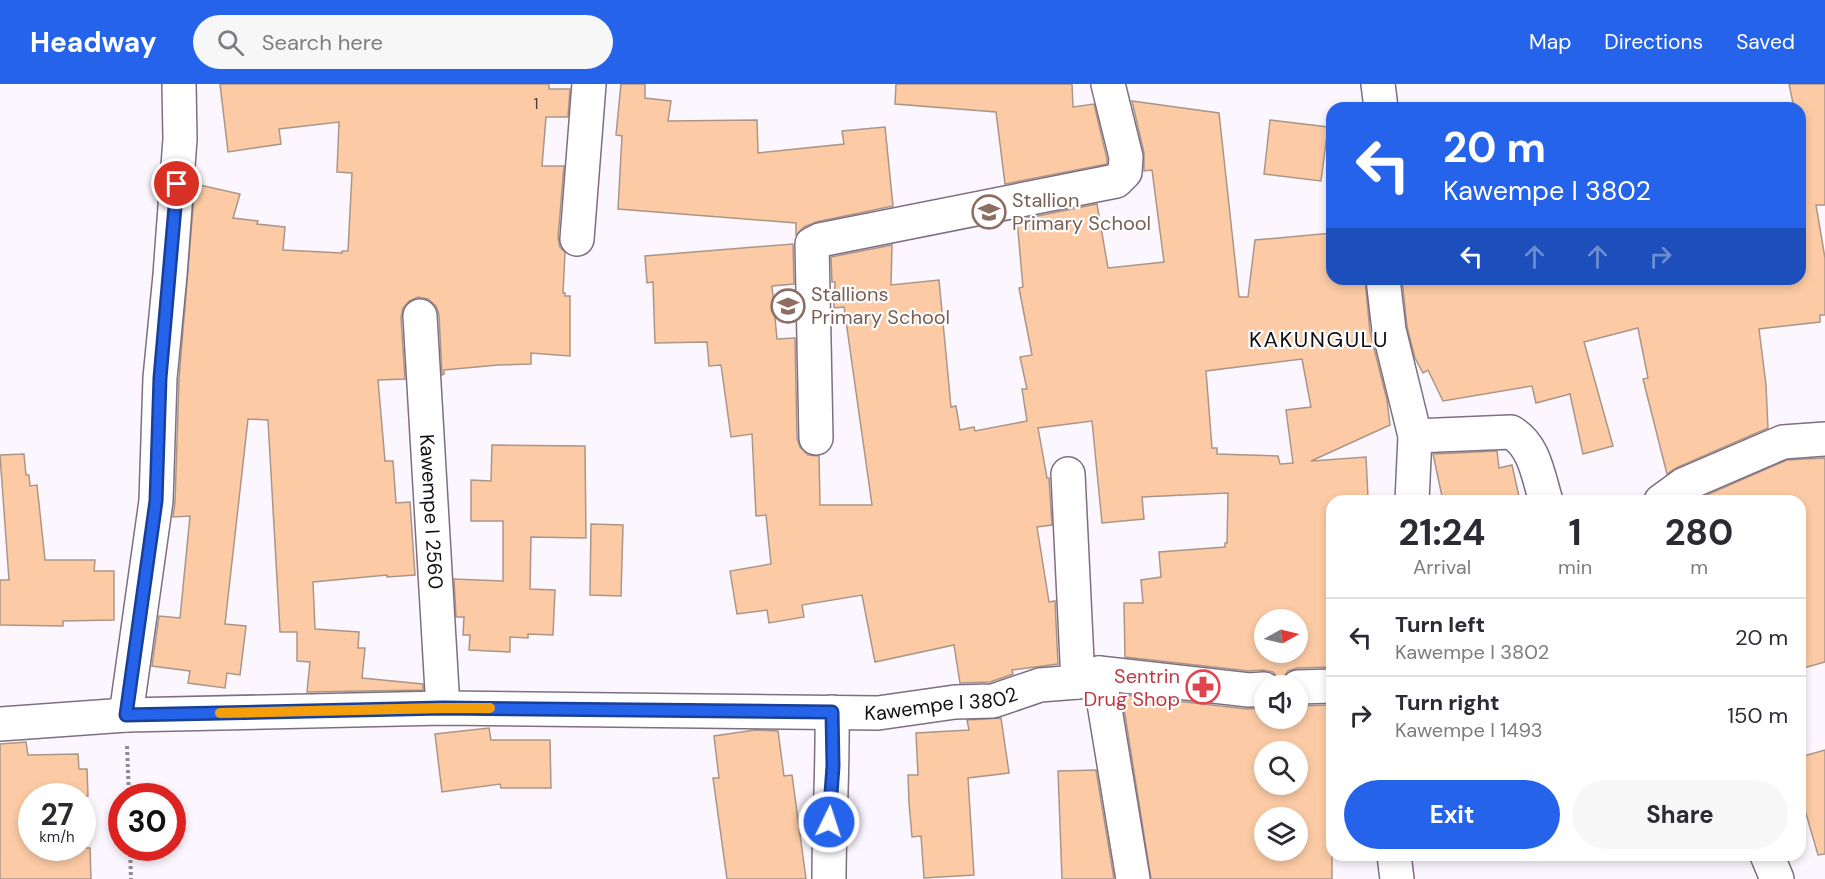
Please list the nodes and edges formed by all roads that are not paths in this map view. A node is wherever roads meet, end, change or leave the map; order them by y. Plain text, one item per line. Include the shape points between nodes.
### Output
1 (179, 84) edge
2 (589, 84) edge
3 (1108, 84) edge
4 (1378, 84) edge
5 (1380, 102) edge
6 (577, 239) dead end
7 (1384, 285) edge
8 (420, 316) dead end
9 (1414, 436) junction
10 (816, 438) dead end
11 (1825, 439) edge
12 (1068, 474) dead end
13 (1412, 495) edge
14 (1544, 495) edge
15 (1669, 495) edge
16 (1089, 677) junction
17 (1326, 686) edge
18 (1308, 687) edge
19 (1254, 690) edge
20 (443, 708) junction
21 (832, 712) junction
22 (126, 715) junction
23 (0, 724) edge
24 (1395, 861) edge
25 (1770, 861) edge
26 (829, 879) edge
27 (1133, 879) edge
28 (1397, 879) edge
29 (1777, 879) edge

1 - 22 street via 180,138 160,378 156,501
2 - 6 street
3 - 10 street via 1126,157 1125,172 1116,181 812,244
4 - 5 street
7 - 9 street via 1389,330
8 - 20 street, Kawempe I 2560
9 - 13 street
9 - 14 street via 1511,432 1522,438 1530,450
11 - 15 street via 1783,442 1683,485
12 - 16 street
16 - 19 street, Kawempe I 3802
16 - 21 street, Kawempe I 3802 via 1040,685 993,701 878,712
16 - 27 street
17 - 18 street
20 - 21 street, Kawempe I 3802
20 - 22 street, Kawempe I 3802
21 - 26 street
22 - 23 street, Kawempe I 3802
24 - 28 street
25 - 29 street

